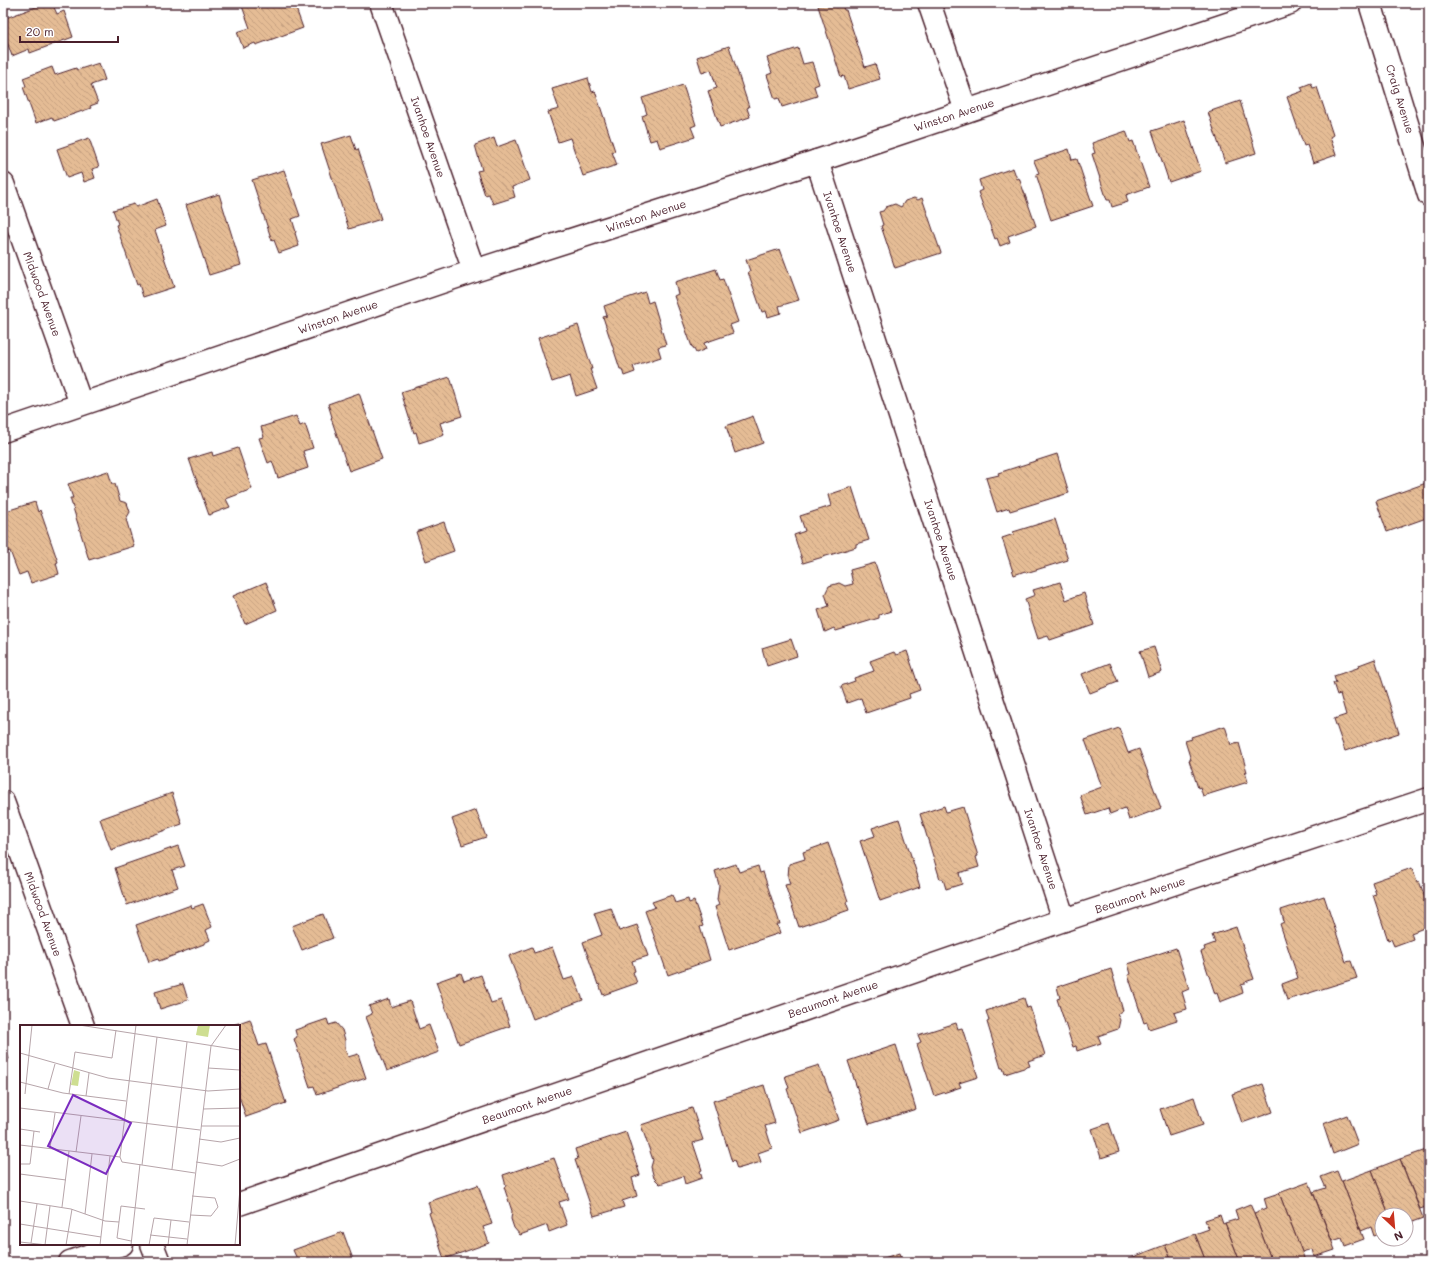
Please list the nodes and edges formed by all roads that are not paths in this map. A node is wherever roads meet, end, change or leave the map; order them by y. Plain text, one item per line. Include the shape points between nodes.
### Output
1 (381, 3) edge
2 (929, 3) edge
3 (1290, 3) edge
4 (1370, 3) edge
5 (966, 111) junction
6 (817, 161) junction
7 (3, 184) edge
8 (1429, 195) edge
9 (474, 271) junction
10 (81, 404) junction
11 (3, 431) edge
12 (1429, 799) edge
13 (3, 802) edge
14 (1064, 920) junction
15 (83, 1025) edge
16 (240, 1204) edge
17 (119, 1245) edge
18 (152, 1245) edge
19 (70, 1262) edge
20 (159, 1262) edge

1 - 9 street, Ivanhoe Avenue
2 - 5 street
3 - 5 street, Winston Avenue
4 - 8 street, Craig Avenue
5 - 6 street, Winston Avenue
6 - 9 street, Winston Avenue
6 - 14 street, Ivanhoe Avenue
7 - 10 street, Midwood Avenue
9 - 10 street, Winston Avenue
10 - 11 street, Winston Avenue
12 - 14 street, Beaumont Avenue
13 - 15 street, Midwood Avenue
14 - 16 street, Beaumont Avenue
17 - 19 street
18 - 20 street

